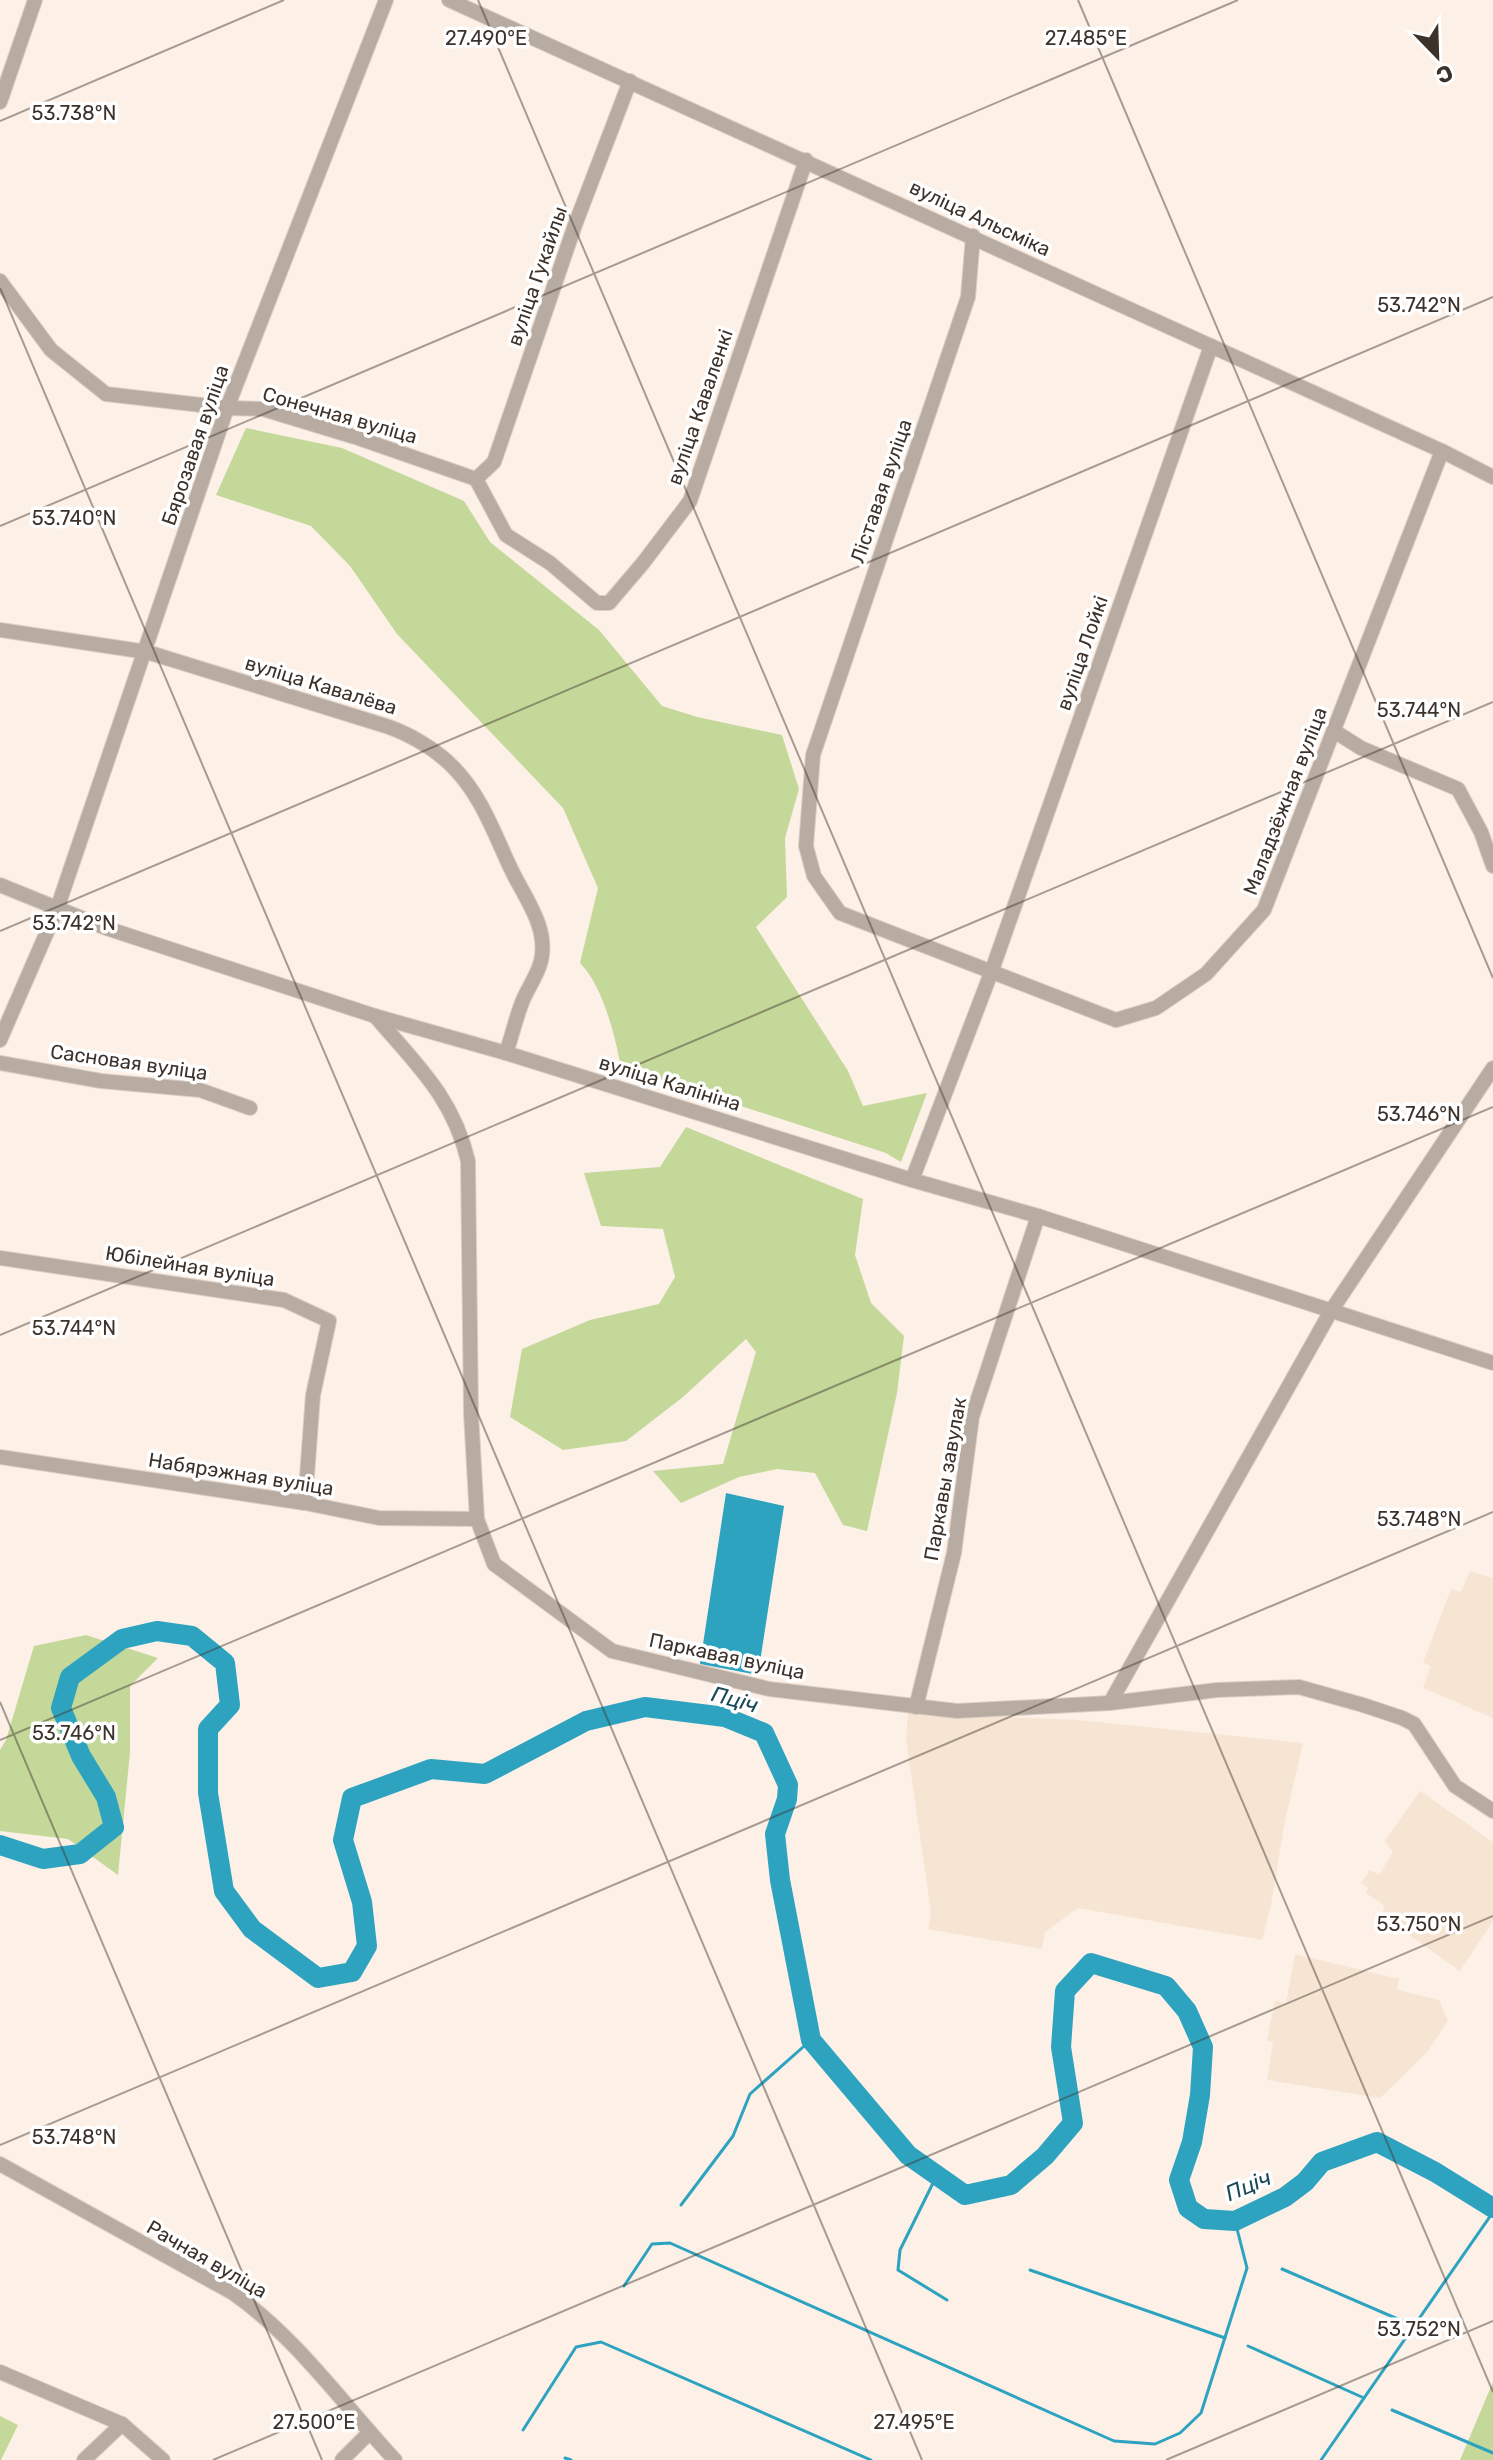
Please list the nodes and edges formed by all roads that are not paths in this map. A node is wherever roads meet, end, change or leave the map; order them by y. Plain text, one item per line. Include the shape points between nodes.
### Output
1 (35, 0) edge
2 (386, 0) edge
3 (449, 0) edge
4 (630, 81) junction
5 (0, 102) edge
6 (806, 160) junction
7 (973, 236) junction
8 (0, 281) edge
9 (1211, 346) junction
10 (227, 408) junction
11 (1442, 451) junction
12 (1493, 477) edge
13 (476, 479) junction
14 (0, 630) edge
15 (147, 652) junction
16 (1334, 731) junction
17 (1493, 866) edge
18 (0, 885) edge
19 (57, 909) junction
20 (991, 973) junction
21 (375, 1016) junction
22 (0, 1040) edge
23 (506, 1053) junction
24 (0, 1063) edge
25 (1493, 1068) edge
26 (250, 1108) dead end
27 (912, 1180) junction
28 (1038, 1216) junction
29 (0, 1258) edge
30 (1331, 1311) junction
31 (1493, 1363) edge
32 (0, 1457) edge
33 (305, 1503) junction
34 (477, 1519) junction
35 (1110, 1703) junction
36 (916, 1707) junction
37 (1493, 1811) edge
38 (0, 2164) edge
39 (0, 2372) edge
40 (122, 2424) junction
41 (370, 2432) junction
42 (84, 2460) edge
43 (163, 2460) edge
44 (342, 2460) edge
45 (395, 2460) edge

1 - 5 street
2 - 10 street, Бярозавая вуліца
3 - 4 street, вуліца Альсміка
4 - 6 street, вуліца Альсміка
4 - 13 street, вуліца Гукайлы via 494,462
6 - 7 street, вуліца Альсміка
6 - 13 street, вуліца Каваленкі via 690,501 609,603 583,594 550,563 506,535
7 - 9 street, вуліца Альсміка
7 - 20 street, Ліставая вуліца via 968,297 813,755 806,846 814,876 840,913
8 - 10 street, Сонечная вуліца via 51,350 106,394
9 - 11 street, вуліца Альсміка
9 - 20 street, вуліца Лойкі
10 - 13 street, Сонечная вуліца via 263,409
10 - 15 street, Бярозавая вуліца
11 - 12 street, вуліца Альсміка
11 - 16 street, Маладзёжная вуліца
14 - 15 street, вуліца Кавалёва
15 - 19 street, Бярозавая вуліца
15 - 23 street, вуліца Кавалёва via 396,729 452,765 491,822 541,934 541,960
16 - 17 street via 1458,789
16 - 20 street, Маладзёжная вуліца via 1264,910 1206,974 1156,1008 1116,1020
18 - 19 street, вуліца Калініна
19 - 21 street, вуліца Калініна
19 - 22 street, Бярозавая вуліца
20 - 27 street, вуліца Лойкі
21 - 23 street, вуліца Калініна
21 - 34 street, Паркавая вуліца via 448,1104 468,1161
23 - 27 street, вуліца Калініна
24 - 26 street, Сасновая вуліца via 101,1081 200,1090
25 - 30 street
27 - 28 street, вуліца Калініна
28 - 30 street, вуліца Калініна
28 - 36 street, Паркавы завулак via 972,1417 954,1553
29 - 33 street, Юбілейная вуліца via 284,1300 329,1321 313,1395
30 - 31 street, вуліца Калініна
30 - 35 street
32 - 33 street, Набярэжная вуліца
33 - 34 street, Набярэжная вуліца via 379,1518
34 - 36 street, Паркавая вуліца via 494,1564 612,1651 769,1689
35 - 36 street, Паркавая вуліца via 957,1711
35 - 37 street, Паркавая вуліца via 1299,1687 1363,1705 1414,1724 1455,1786
38 - 41 street, Рачная вуліца via 261,2313
39 - 40 street
40 - 42 street
40 - 43 street
41 - 44 street
41 - 45 street, Рачная вуліца

